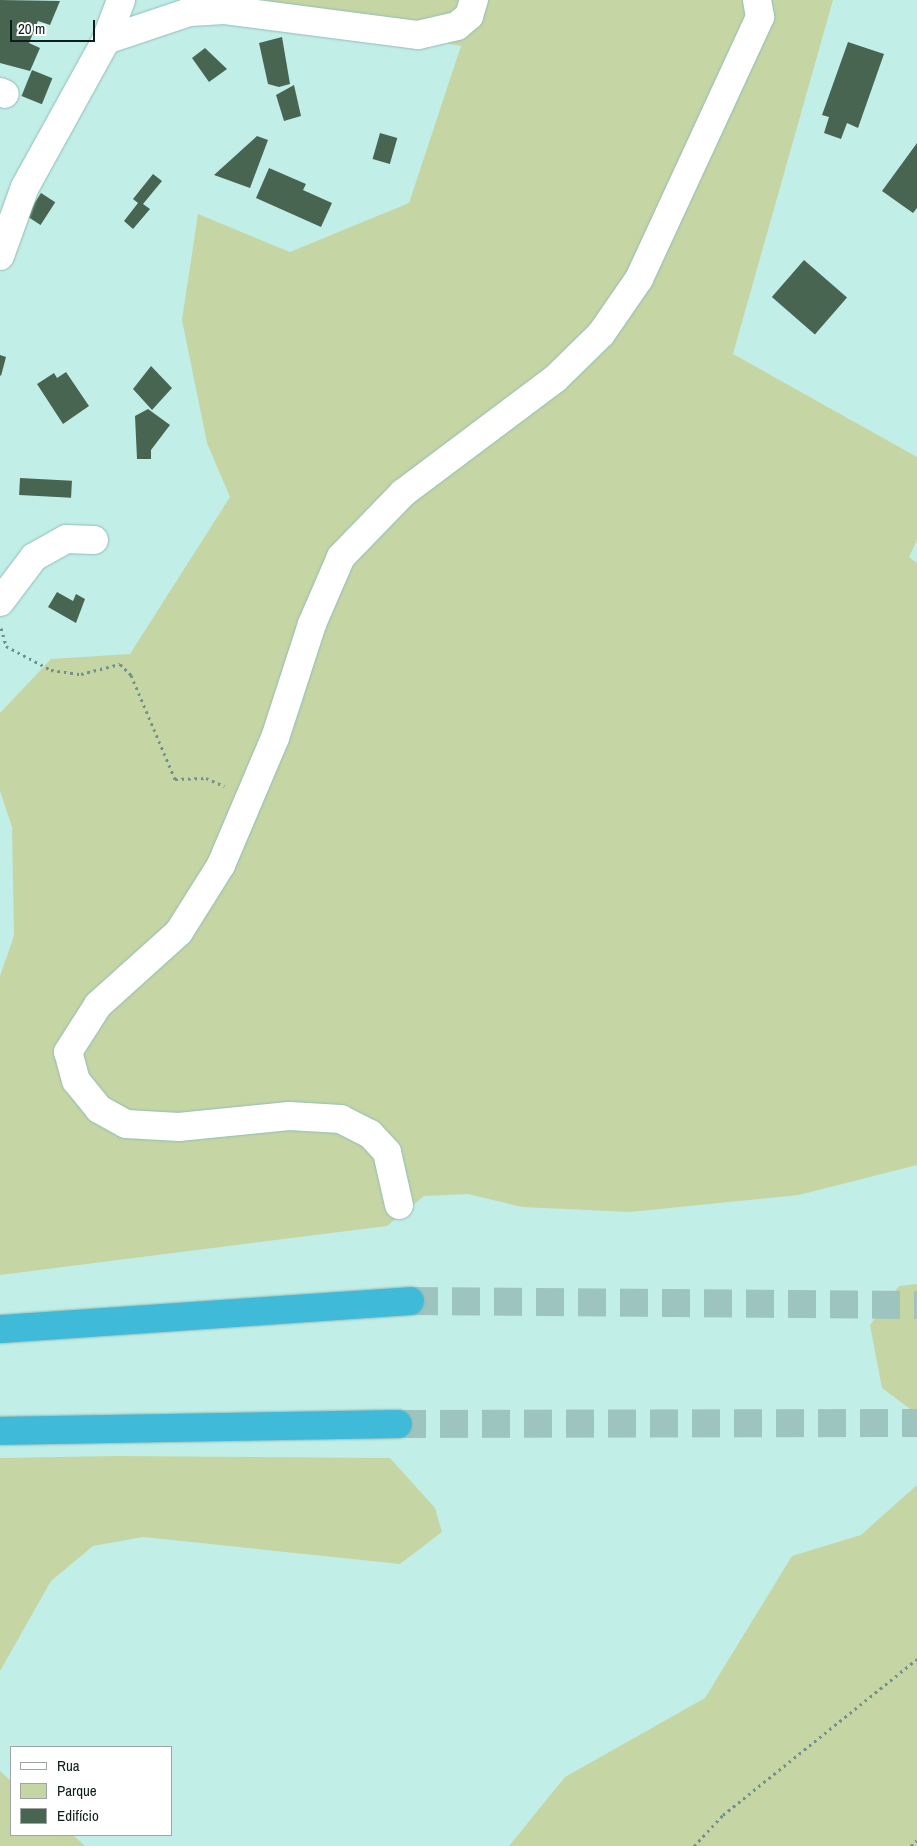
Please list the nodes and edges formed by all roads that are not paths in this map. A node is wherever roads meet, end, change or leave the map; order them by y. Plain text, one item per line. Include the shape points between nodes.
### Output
1 (121, 0) edge
2 (474, 0) edge
3 (757, 0) edge
4 (106, 40) junction
5 (0, 256) edge
6 (94, 540) dead end
7 (0, 602) edge
8 (399, 1205) dead end
9 (410, 1301) tunnel mouth
10 (0, 1329) edge
11 (398, 1424) tunnel mouth
12 (0, 1431) edge

1 - 4 street
2 - 4 street via 469,16 457,26 418,35 225,10 189,12
3 - 8 street via 760,17 639,279 601,334 555,380 402,494 341,557 258,779 221,865 178,932 98,1005 68,1052 76,1081 98,1109 126,1124 178,1127 289,1116 341,1120 370,1134 387,1152
4 - 5 street via 25,187
6 - 7 street via 66,539 34,557
9 - 10 highway
11 - 12 highway

